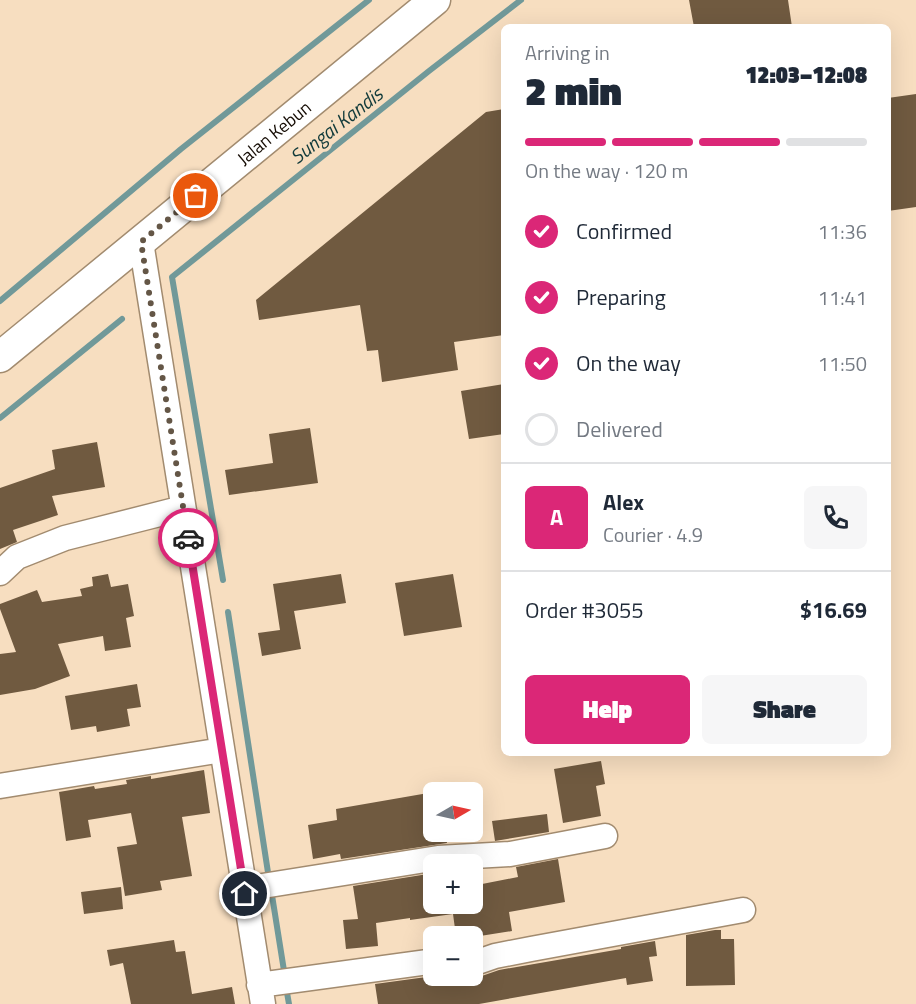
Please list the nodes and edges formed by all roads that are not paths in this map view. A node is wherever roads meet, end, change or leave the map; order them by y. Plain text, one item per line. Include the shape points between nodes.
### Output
1 (435, 0) edge
2 (141, 242) junction
3 (0, 357) edge
4 (183, 508) junction
5 (0, 573) edge
6 (222, 750) junction
7 (0, 786) edge
8 (605, 836) dead end
9 (259, 886) junction
10 (743, 910) dead end
11 (483, 960) edge
12 (423, 963) edge
13 (265, 991) edge

1 - 2 main road, Jalan Kebun
2 - 3 main road, Jalan Kebun
2 - 4 street
4 - 5 street via 65,538 17,557
4 - 6 street
6 - 7 street
6 - 9 street
8 - 9 street via 510,854 438,858
9 - 13 street
10 - 11 street
12 - 13 street via 299,979

